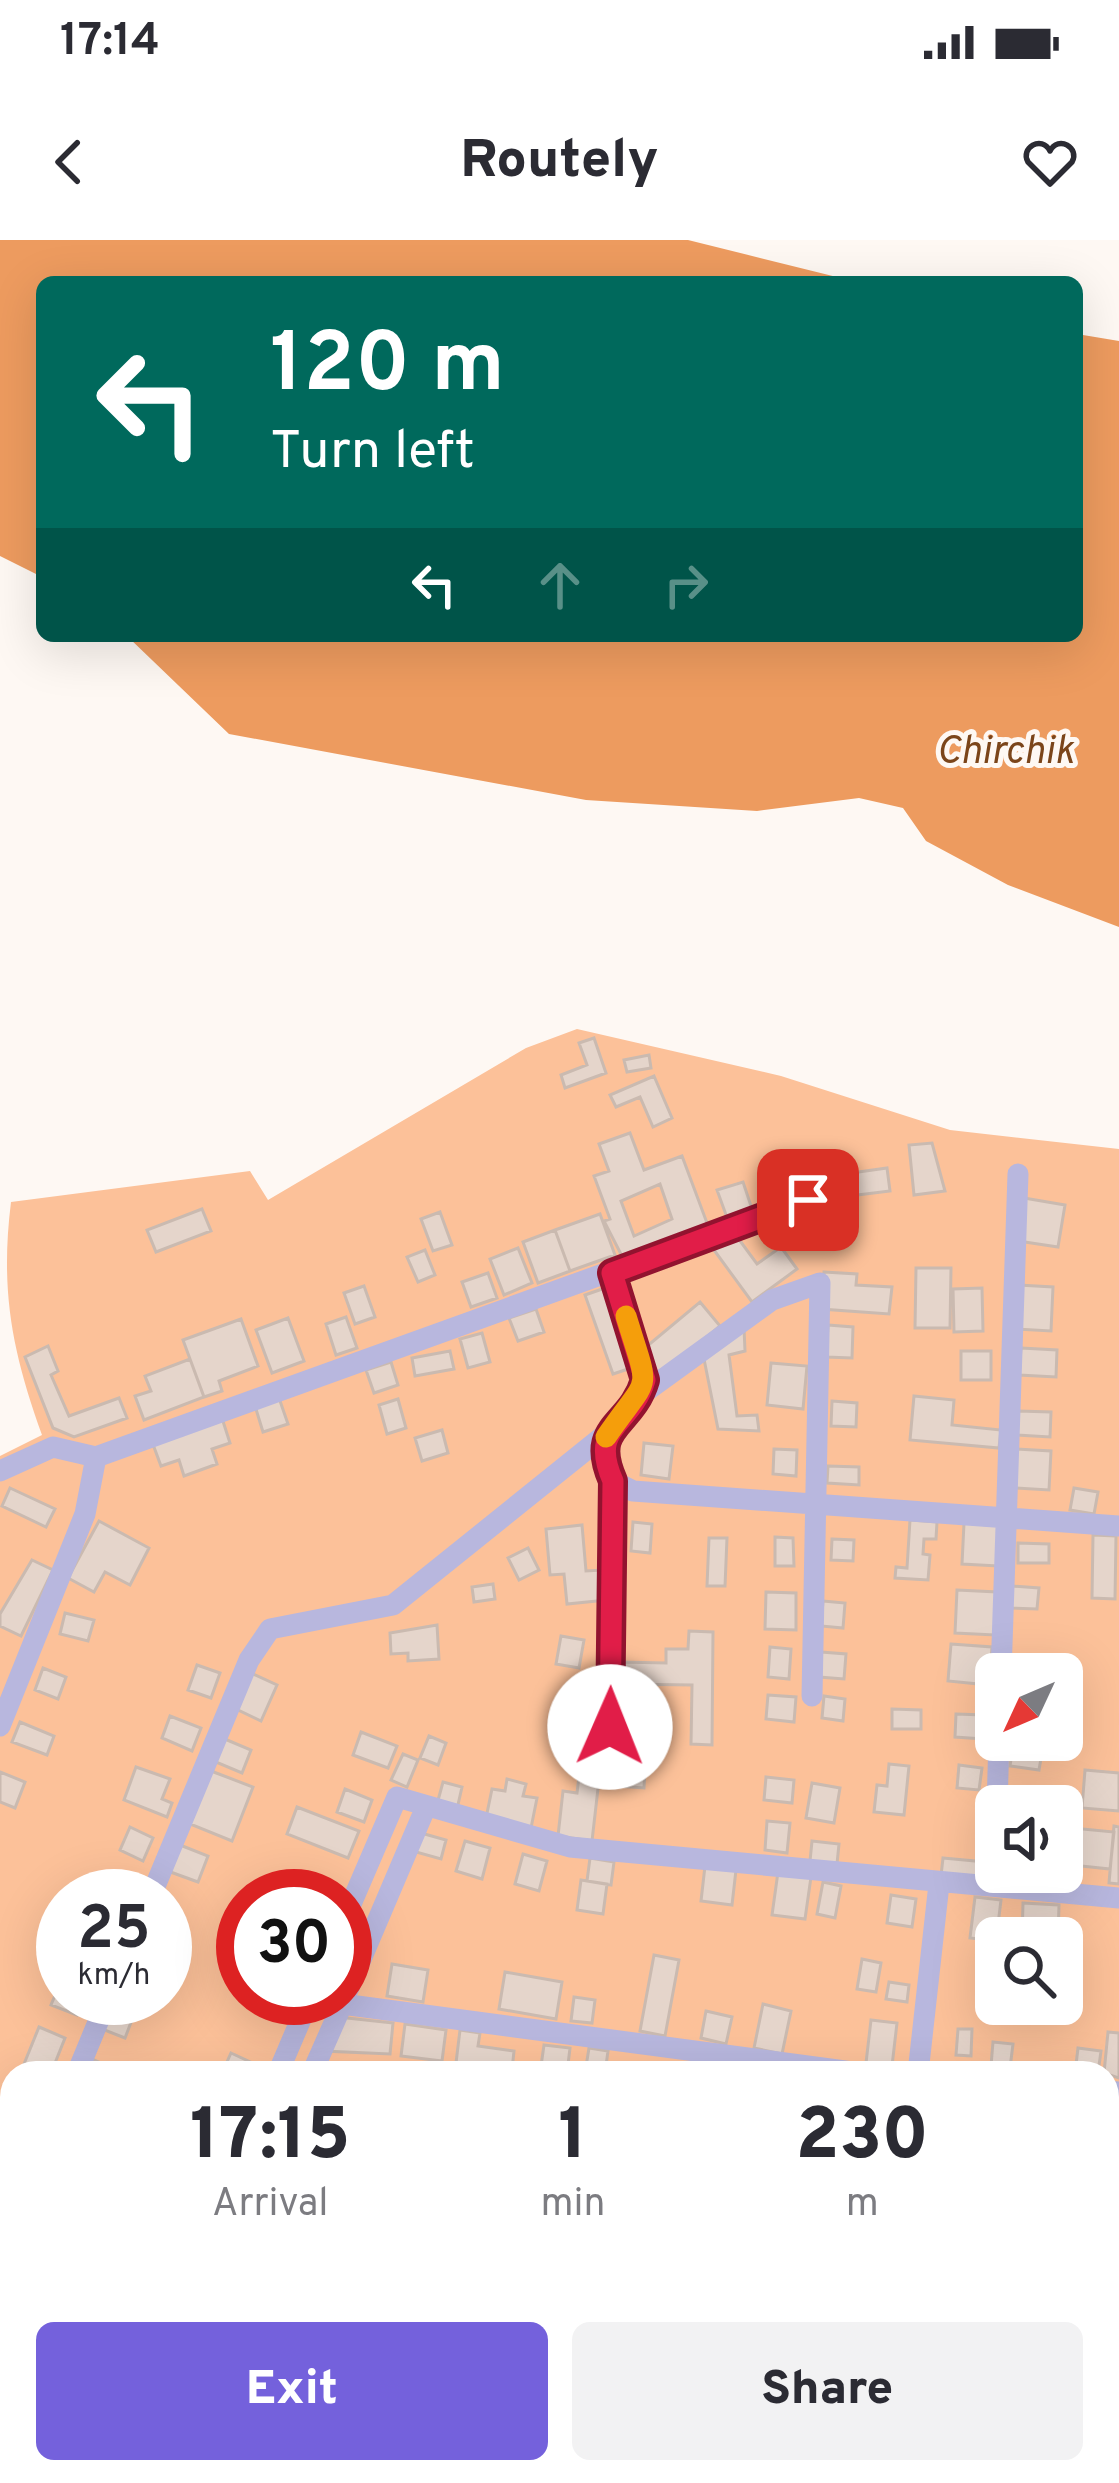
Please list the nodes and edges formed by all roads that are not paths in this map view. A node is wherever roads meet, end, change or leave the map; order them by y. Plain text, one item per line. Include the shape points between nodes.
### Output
1 (1018, 1174) dead end
2 (808, 1200) dead end
3 (612, 1273) junction
4 (641, 1395) junction
5 (608, 1433) junction
6 (96, 1457) junction
7 (0, 1471) edge
8 (613, 1481) junction
9 (816, 1507) junction
10 (1006, 1520) junction
11 (1119, 1526) edge
12 (1002, 1653) edge
13 (812, 1696) dead end
14 (0, 1726) edge
15 (610, 1727) dead end
16 (424, 1809) junction
17 (162, 1869) edge
18 (367, 1869) edge
19 (939, 1884) junction
20 (1119, 1898) edge
21 (372, 1933) edge
22 (372, 2004) edge
23 (97, 2025) edge
24 (298, 2025) edge
25 (333, 2025) edge
26 (82, 2061) edge
27 (283, 2061) edge
28 (317, 2061) edge
29 (775, 2061) edge
30 (920, 2061) edge

1 - 10 street
2 - 3 street
3 - 4 street via 645,1380
3 - 6 street
4 - 5 street
4 - 9 street via 772,1300 820,1283
5 - 8 street via 602,1451
5 - 17 street via 393,1605 270,1629 249,1660
6 - 7 street via 53,1447
6 - 14 street via 85,1514
8 - 9 street via 633,1491
8 - 15 street
9 - 10 street
9 - 13 street
10 - 11 street
10 - 12 street
16 - 18 street via 398,1798
16 - 19 street via 570,1847
16 - 21 street
19 - 20 street
19 - 30 street
22 - 29 street
23 - 26 street
24 - 27 street
25 - 28 street

